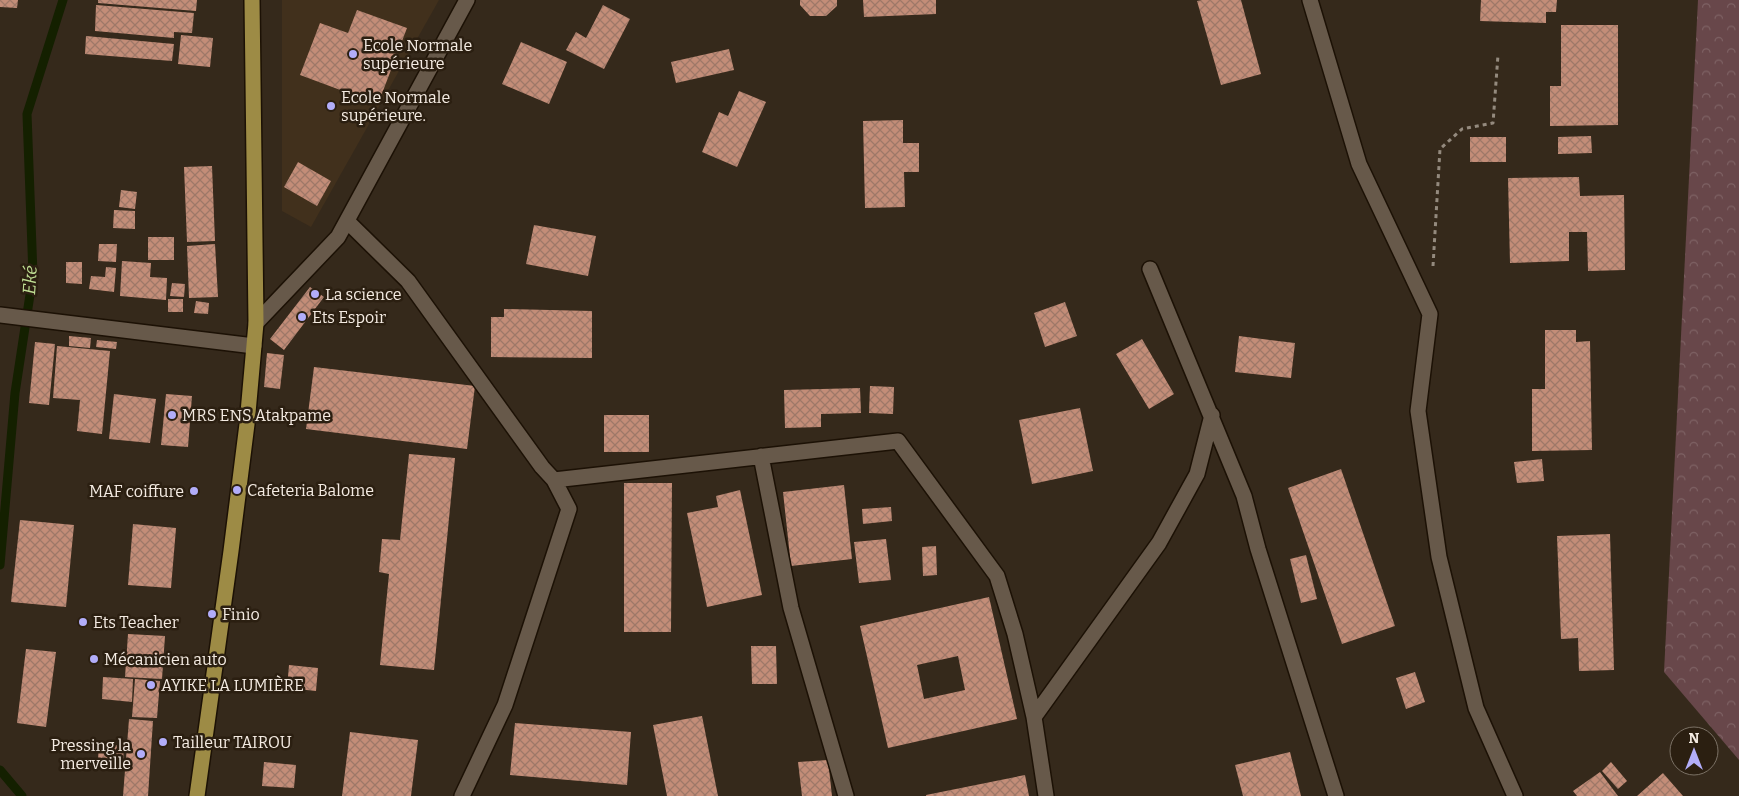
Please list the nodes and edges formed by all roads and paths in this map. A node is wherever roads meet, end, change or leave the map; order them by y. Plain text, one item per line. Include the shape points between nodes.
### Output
1 (252, 0) edge
2 (467, 0) edge
3 (1310, 0) edge
4 (1498, 55) dead end
5 (348, 222) junction
6 (1150, 269) dead end
7 (1433, 275) dead end
8 (0, 315) edge
9 (256, 323) junction
10 (254, 346) junction
11 (1212, 415) junction
12 (762, 456) junction
13 (554, 480) junction
14 (1034, 717) junction
15 (197, 796) edge
16 (462, 796) edge
17 (846, 796) edge
18 (1046, 796) edge
19 (1336, 796) edge
20 (1515, 796) edge

1 - 9 main road
2 - 5 street
3 - 20 street via 1359,164 1430,314 1418,411 1439,557 1476,708
4 - 7 path via 1492,124 1462,129 1440,149
5 - 9 street via 338,237
5 - 13 street via 408,281
6 - 11 street
8 - 10 street
9 - 10 main road
10 - 15 main road via 232,541
11 - 14 street via 1197,474 1159,543
11 - 19 street via 1244,496
12 - 13 street
12 - 14 street via 898,440 998,576
12 - 17 street via 791,608
13 - 16 street via 569,509 505,705
14 - 18 street

